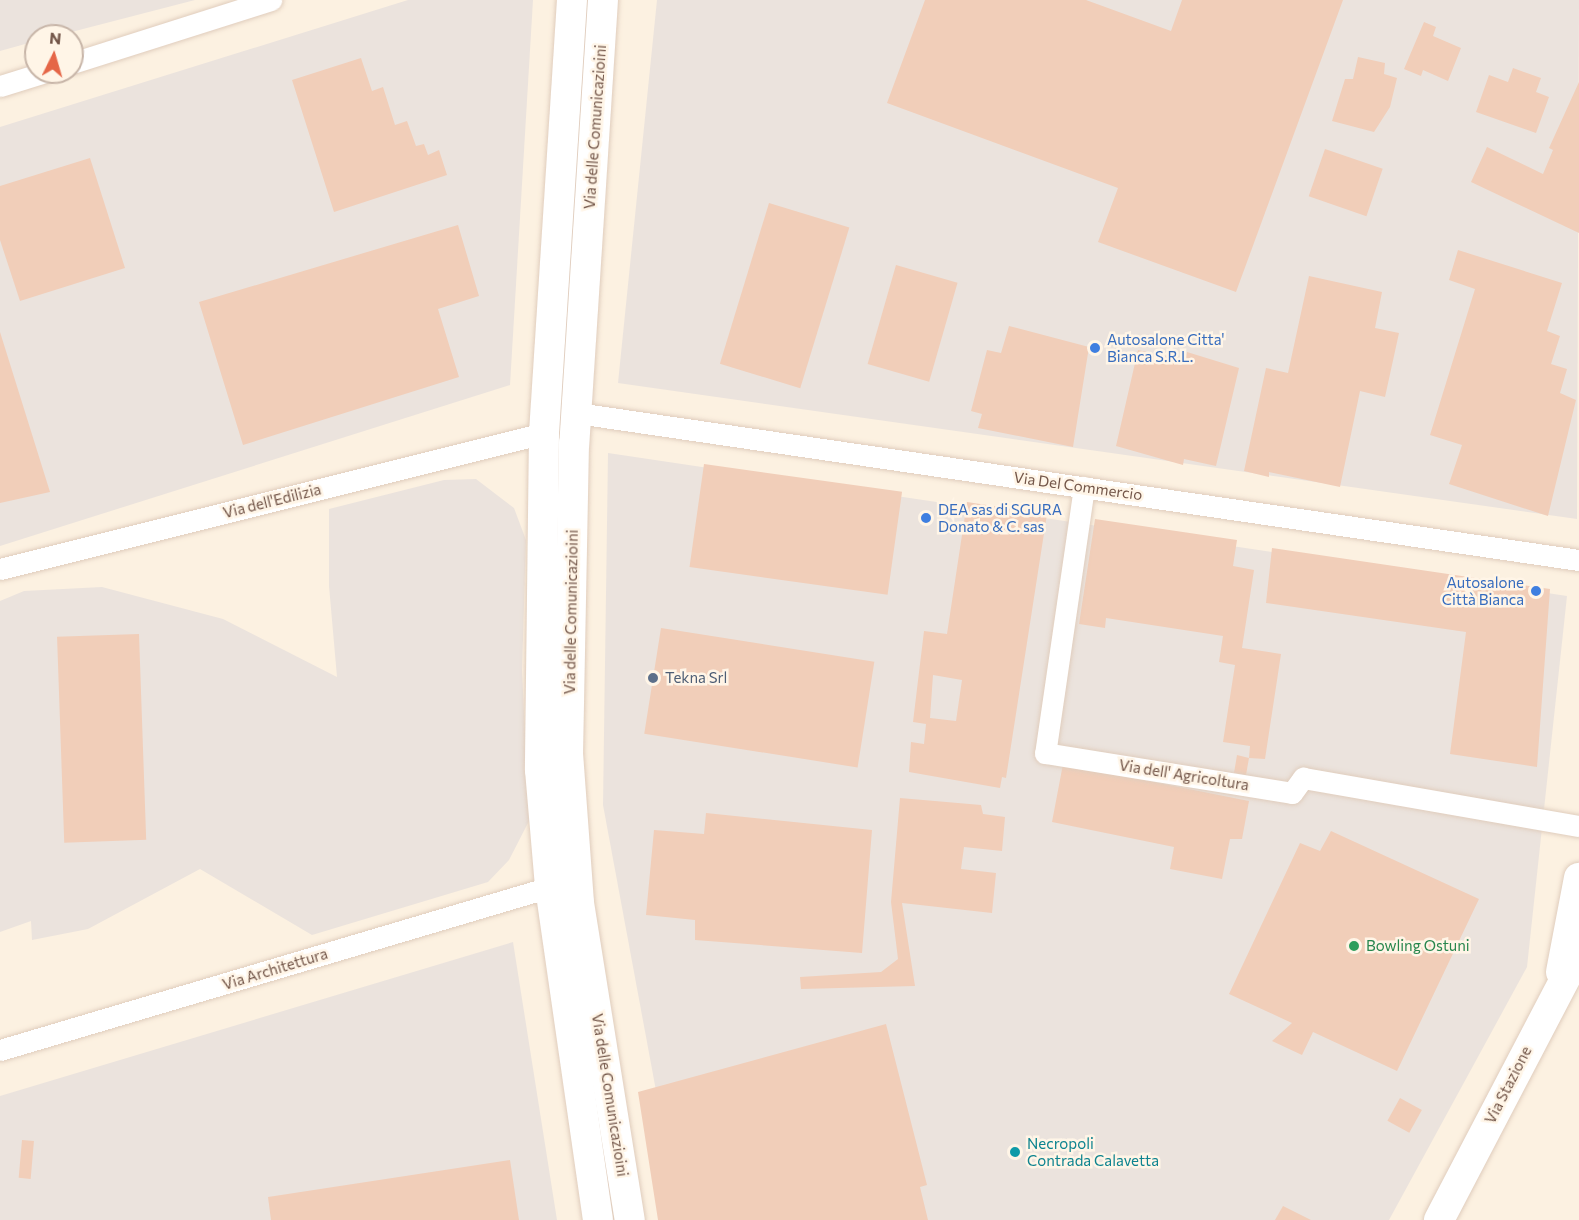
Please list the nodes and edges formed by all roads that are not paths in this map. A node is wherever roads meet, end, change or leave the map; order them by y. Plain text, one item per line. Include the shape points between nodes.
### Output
1 (271, 0) edge
2 (572, 0) edge
3 (603, 0) edge
4 (84, 59) edge
5 (24, 79) edge
6 (0, 86) edge
7 (577, 413) junction
8 (544, 433) junction
9 (1084, 487) junction
10 (1579, 560) edge
11 (0, 569) edge
12 (1579, 826) edge
13 (1579, 878) edge
14 (550, 887) junction
15 (1579, 951) edge
16 (1558, 988) junction
17 (0, 1050) edge
18 (598, 1220) edge
19 (630, 1220) edge
20 (1439, 1220) edge

1 - 4 street
2 - 8 street, Via delle Comunicazioini
3 - 7 street, Via delle Comunicazioini
5 - 6 street
7 - 9 street, Via Del Commercio
7 - 19 street, Via delle Comunicazioini via 568,753 579,903
8 - 11 street, Via dell'Edilizia
8 - 14 street, Via delle Comunicazioini via 540,770
9 - 10 street, Via Del Commercio
9 - 12 street, Via dell' Agricoltura via 1045,753 1292,793 1303,778
13 - 16 street
14 - 17 street, Via Architettura
14 - 18 street, Via delle Comunicazioini
15 - 16 street, Via Stazione
16 - 20 street, Via Stazione

